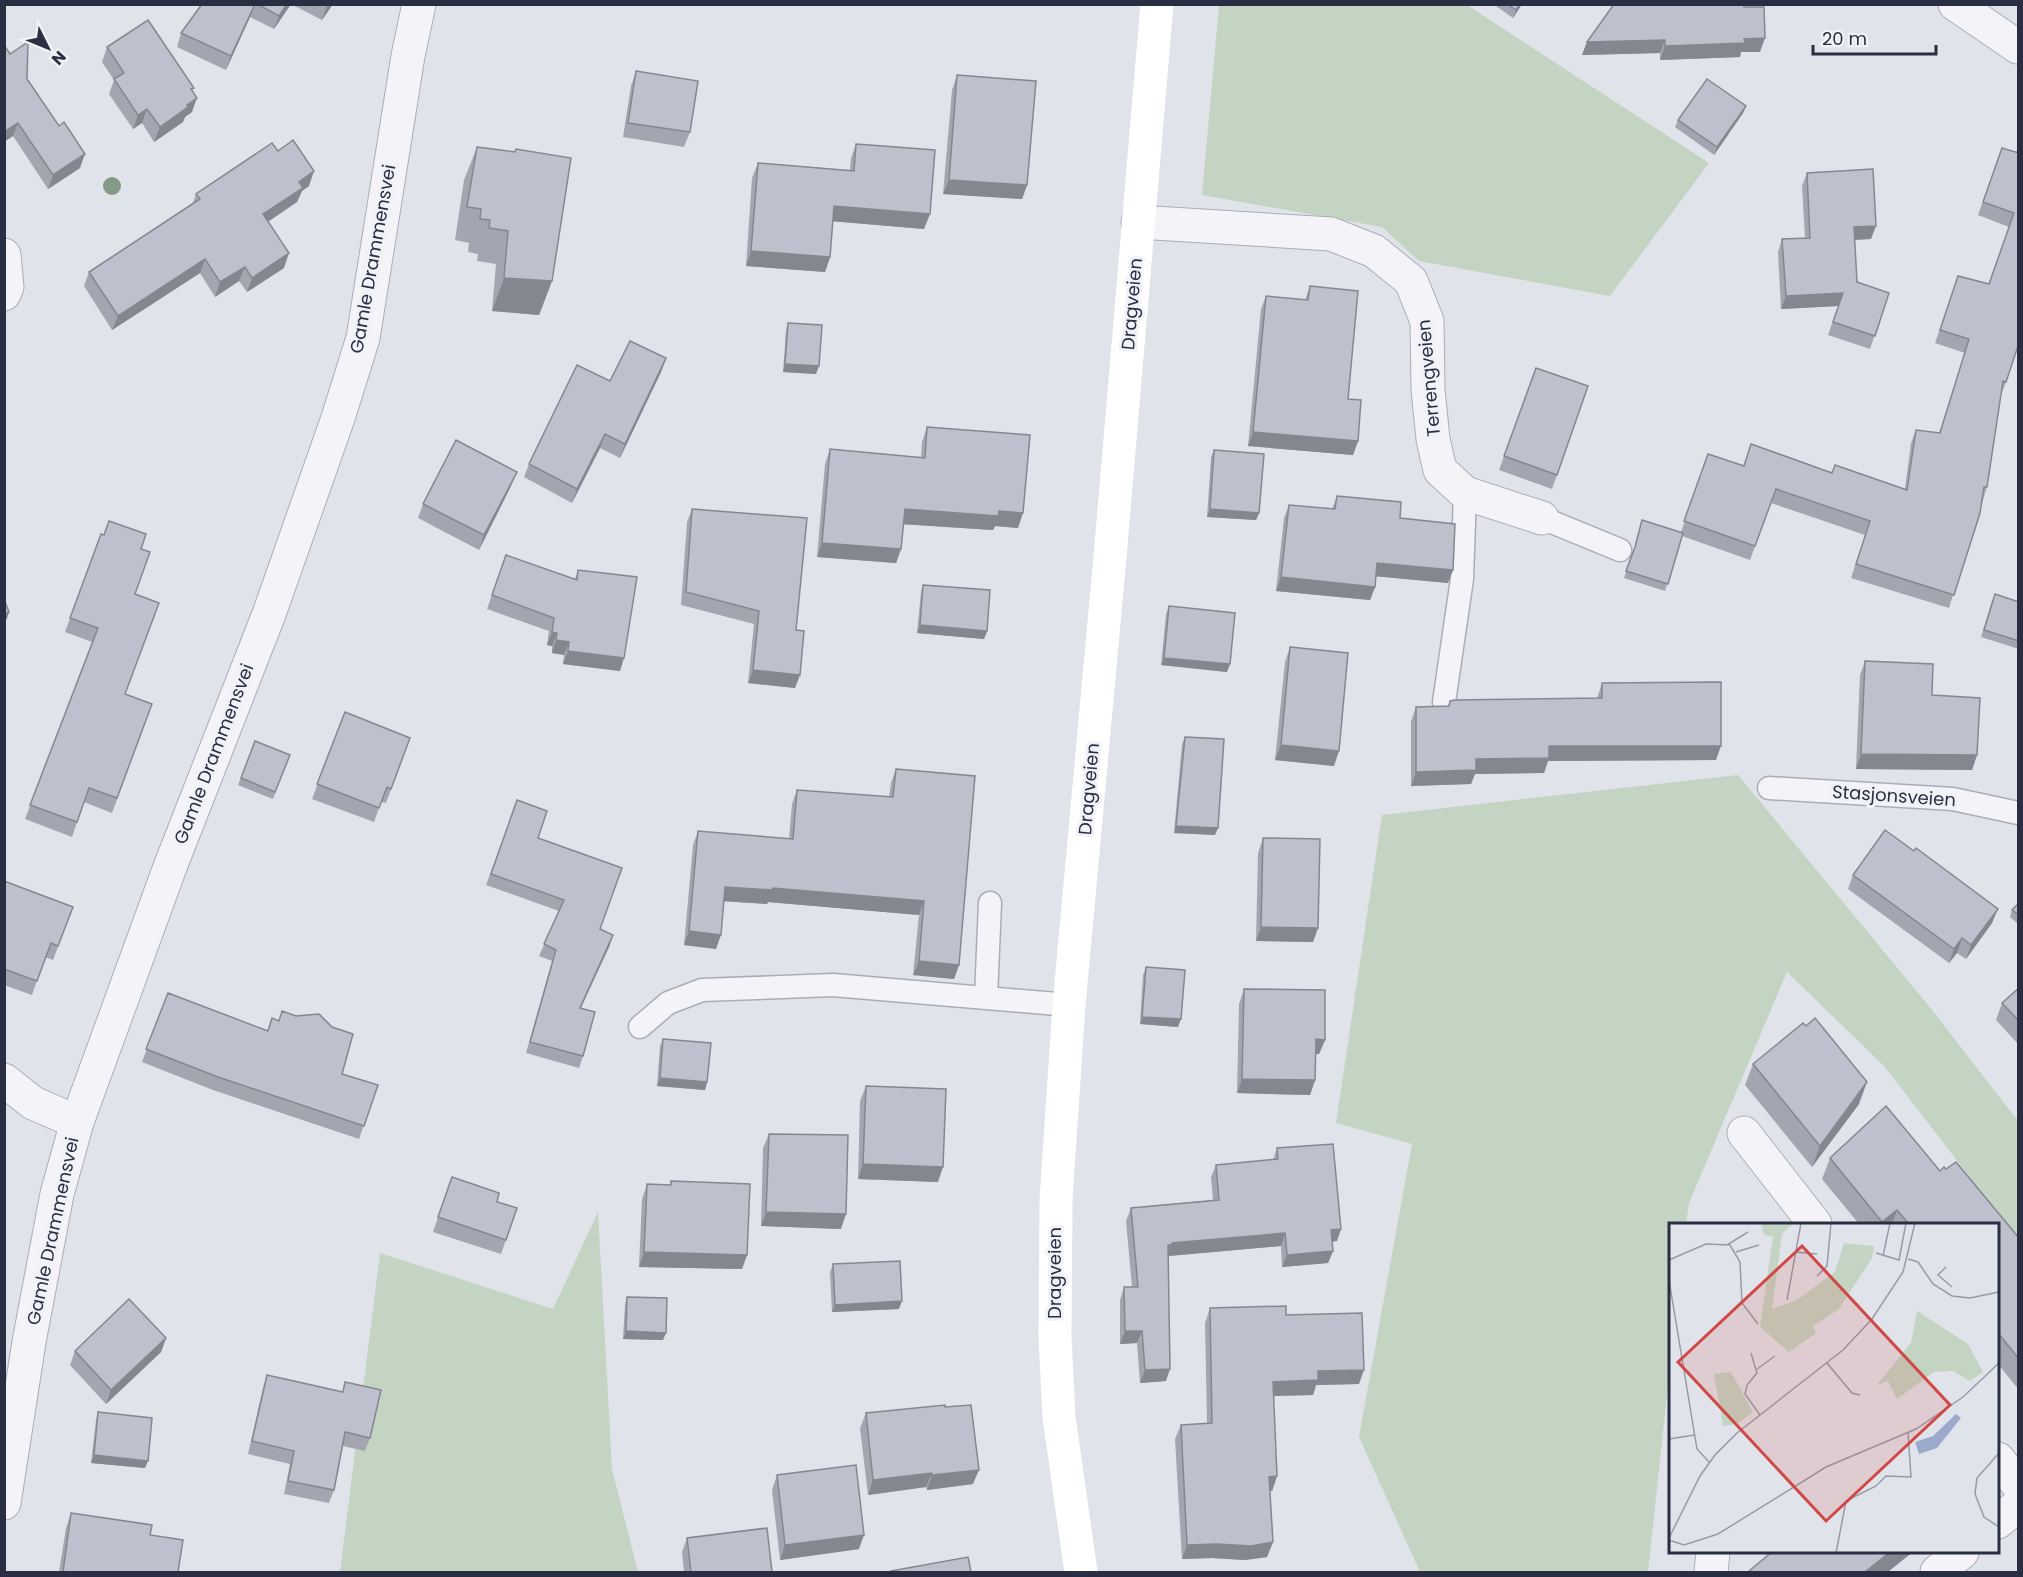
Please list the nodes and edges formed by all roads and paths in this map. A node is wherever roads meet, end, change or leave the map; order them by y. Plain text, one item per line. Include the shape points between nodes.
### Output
1 (419, 4) edge
2 (1157, 4) edge
3 (1954, 4) edge
4 (2019, 47) edge
5 (1138, 222) junction
6 (4, 255) edge
7 (4, 294) edge
8 (1465, 493) junction
9 (1542, 518) joint
10 (1620, 550) dead end
11 (1443, 702) dead end
12 (1769, 789) dead end
13 (2019, 813) edge
14 (990, 903) dead end
15 (986, 997) junction
16 (1069, 1005) junction
17 (640, 1027) dead end
18 (4, 1080) edge
19 (77, 1122) junction
20 (1744, 1134) dead end
21 (1814, 1223) edge
22 (1999, 1460) edge
23 (2019, 1485) edge
24 (4, 1503) edge
25 (2019, 1505) edge
26 (1999, 1521) edge
27 (1713, 1553) edge
28 (1960, 1553) edge
29 (1081, 1572) edge
30 (1711, 1572) edge
31 (1937, 1572) edge

1 - 19 street, Gamle Drammensvei via 363,338 269,614 170,867
2 - 5 main road, Dragveien
3 - 4 street
5 - 8 street, Terrengveien via 1331,234 1374,251 1411,281 1427,321 1428,390 1440,470
5 - 16 main road, Dragveien
6 - 7 street
8 - 9 street, Terrengveien
8 - 11 lane via 1462,579
9 - 10 lane
12 - 13 lane, Stasjonsveien via 1953,799
14 - 15 lane
15 - 16 lane
15 - 17 lane via 833,985 702,990 668,1003
16 - 29 main road, Dragveien via 1056,1199 1055,1338 1059,1417
18 - 19 street via 33,1103
19 - 24 street, Gamle Drammensvei via 50,1228
20 - 21 street
22 - 23 street
25 - 26 street
27 - 30 street
28 - 31 street

